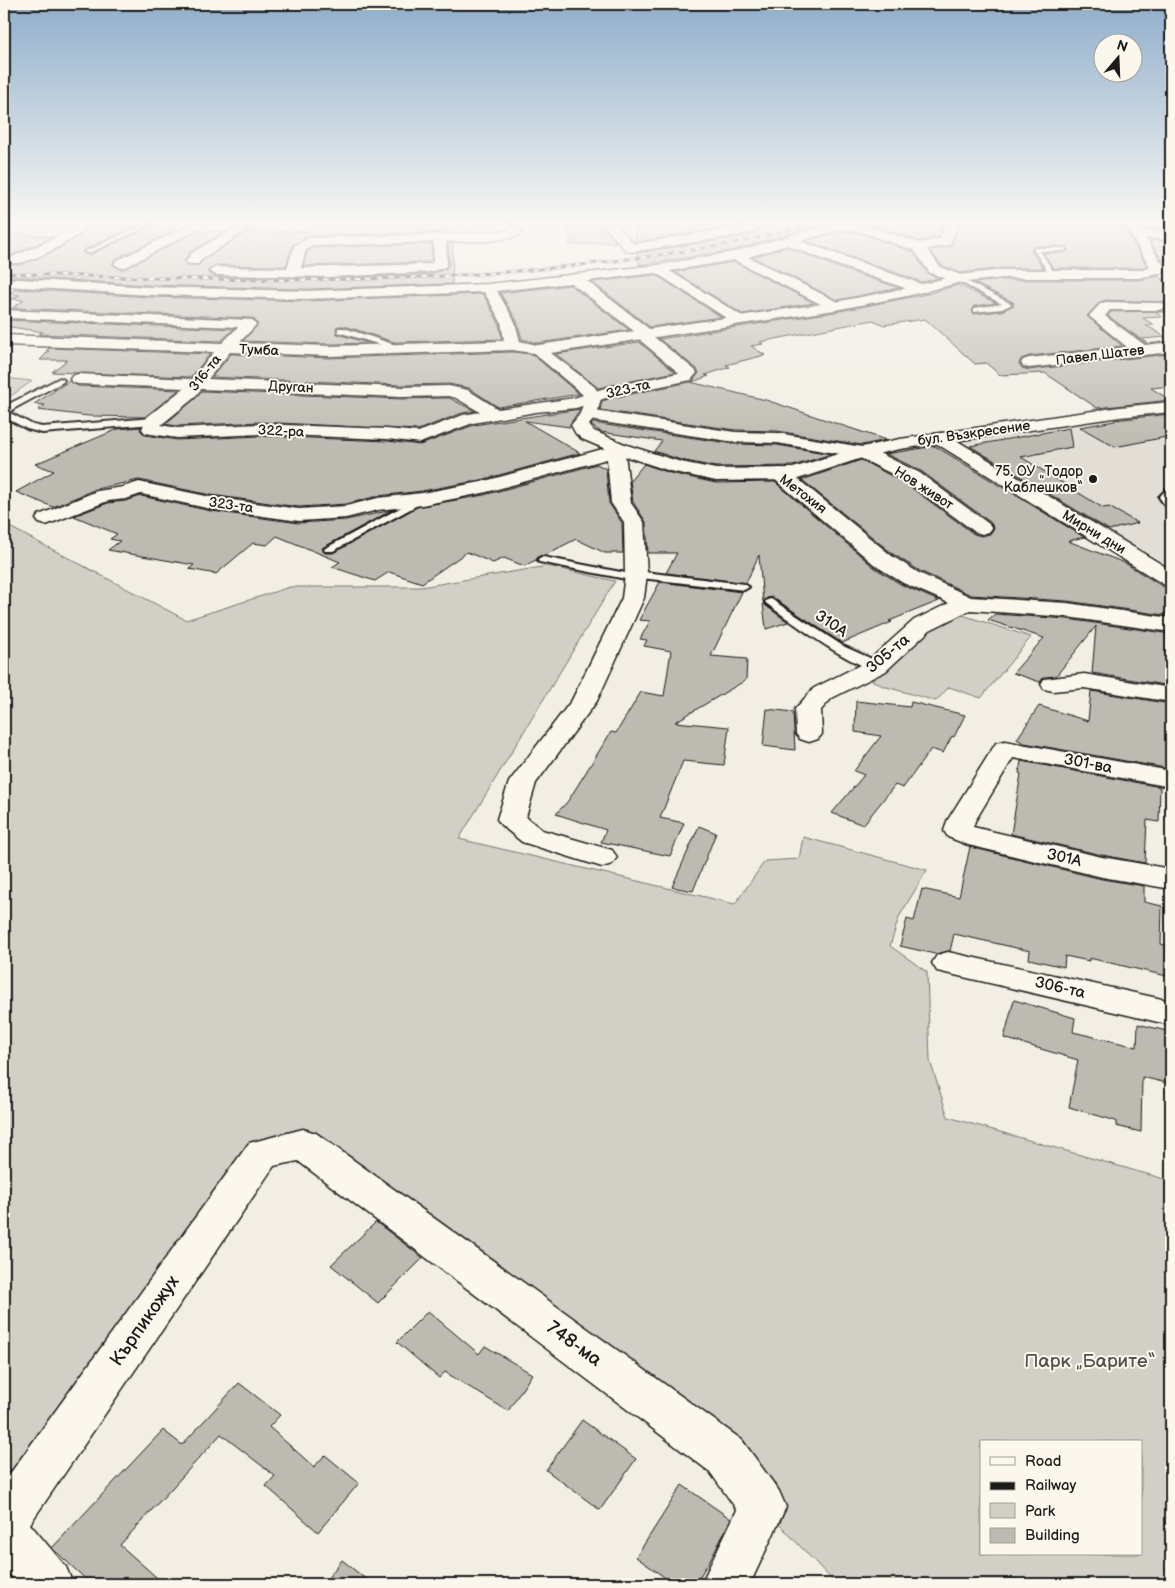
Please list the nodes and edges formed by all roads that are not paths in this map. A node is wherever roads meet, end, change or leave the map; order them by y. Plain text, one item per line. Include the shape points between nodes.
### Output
1 (494, 298) edge
2 (600, 298) edge
3 (704, 298) edge
4 (819, 298) edge
5 (873, 298) edge
6 (996, 298) edge
7 (835, 306) junction
8 (1158, 306) dead end
9 (977, 310) dead end
10 (4, 314) edge
11 (739, 320) junction
12 (341, 330) dead end
13 (647, 334) junction
14 (4, 340) edge
15 (514, 345) junction
16 (401, 348) junction
17 (1171, 348) edge
18 (224, 349) junction
19 (538, 350) junction
20 (1141, 350) junction
21 (1029, 363) dead end
22 (78, 379) dead end
23 (60, 380) dead end
24 (196, 382) junction
25 (591, 406) junction
26 (1171, 407) edge
27 (497, 415) junction
28 (153, 421) junction
29 (420, 438) joint
30 (940, 438) junction
31 (618, 450) junction
32 (863, 452) junction
33 (780, 474) junction
34 (1171, 490) edge
35 (422, 499) junction
36 (1171, 506) edge
37 (46, 519) dead end
38 (982, 528) dead end
39 (329, 549) dead end
40 (543, 560) dead end
41 (636, 576) junction
42 (1171, 579) edge
43 (744, 587) dead end
44 (771, 602) dead end
45 (967, 603) junction
46 (1171, 625) edge
47 (877, 666) junction
48 (1053, 684) dead end
49 (1171, 695) edge
50 (809, 734) dead end
51 (1171, 779) edge
52 (958, 832) joint
53 (602, 857) dead end
54 (1171, 879) edge
55 (948, 963) dead end
56 (1171, 1013) edge
57 (303, 1144) joint
58 (4, 1521) edge
59 (4, 1530) edge
60 (49, 1584) edge
61 (725, 1584) edge

1 - 15 street via 508,322
2 - 13 street
3 - 11 street
4 - 7 street
5 - 7 street
6 - 9 lane via 1008,304
7 - 11 street
8 - 20 street via 1106,306 1096,316
10 - 18 street, 316-та via 244,322 249,325
11 - 13 street
12 - 16 lane
13 - 19 street
13 - 25 street, 323-та via 646,338 689,373 685,377 608,392
14 - 18 street, Тумба
15 - 16 street, Тумба
15 - 19 street
16 - 18 street, Тумба via 330,351
17 - 20 street, Павел Шатев
18 - 24 street, 316-та
19 - 25 street via 589,391
20 - 21 street, Павел Шатев
22 - 24 street, Друган
23 - 28 lane via 10,407 5,414 30,428 42,430
24 - 27 street, Друган via 402,392 448,390 462,394
24 - 28 street, 316-та via 188,394
25 - 27 street, 323-та via 576,403
25 - 31 street, Метохия via 580,425 582,430
25 - 32 street via 736,437 777,438
26 - 30 street, бул. Възкресение
27 - 29 street, 323-та via 469,419
28 - 29 street, 322-ра via 151,429 176,433 260,429
30 - 32 street, бул. Възкресение
30 - 42 street, Мирни дни
31 - 33 street, Метохия via 716,475
31 - 35 street, 323-та via 483,487
31 - 41 street via 621,503 634,522
32 - 33 street, бул. Възкресение via 795,474
32 - 38 street, Нов живот via 913,477
33 - 45 street, Метохия via 884,561 911,578
34 - 36 lane via 1164,497
35 - 37 street, 323-та via 346,512 299,515 211,503 139,488 104,495
35 - 39 lane, 323-та
40 - 41 lane
41 - 43 lane
41 - 53 street via 633,598 584,701 523,782 511,819 532,836
44 - 47 lane, 310А via 839,650
45 - 46 street, Метохия via 1067,610
45 - 47 street, 305-та via 922,625
47 - 50 street, 305-та via 823,693 808,709
48 - 49 street via 1084,681
51 - 52 street, 301-ва via 1006,748
52 - 54 street, 301А via 1073,860
55 - 56 street, 306-та
57 - 58 street, Кърпикожух via 262,1154
57 - 61 street, 748-ма via 726,1456 763,1507
59 - 60 street

